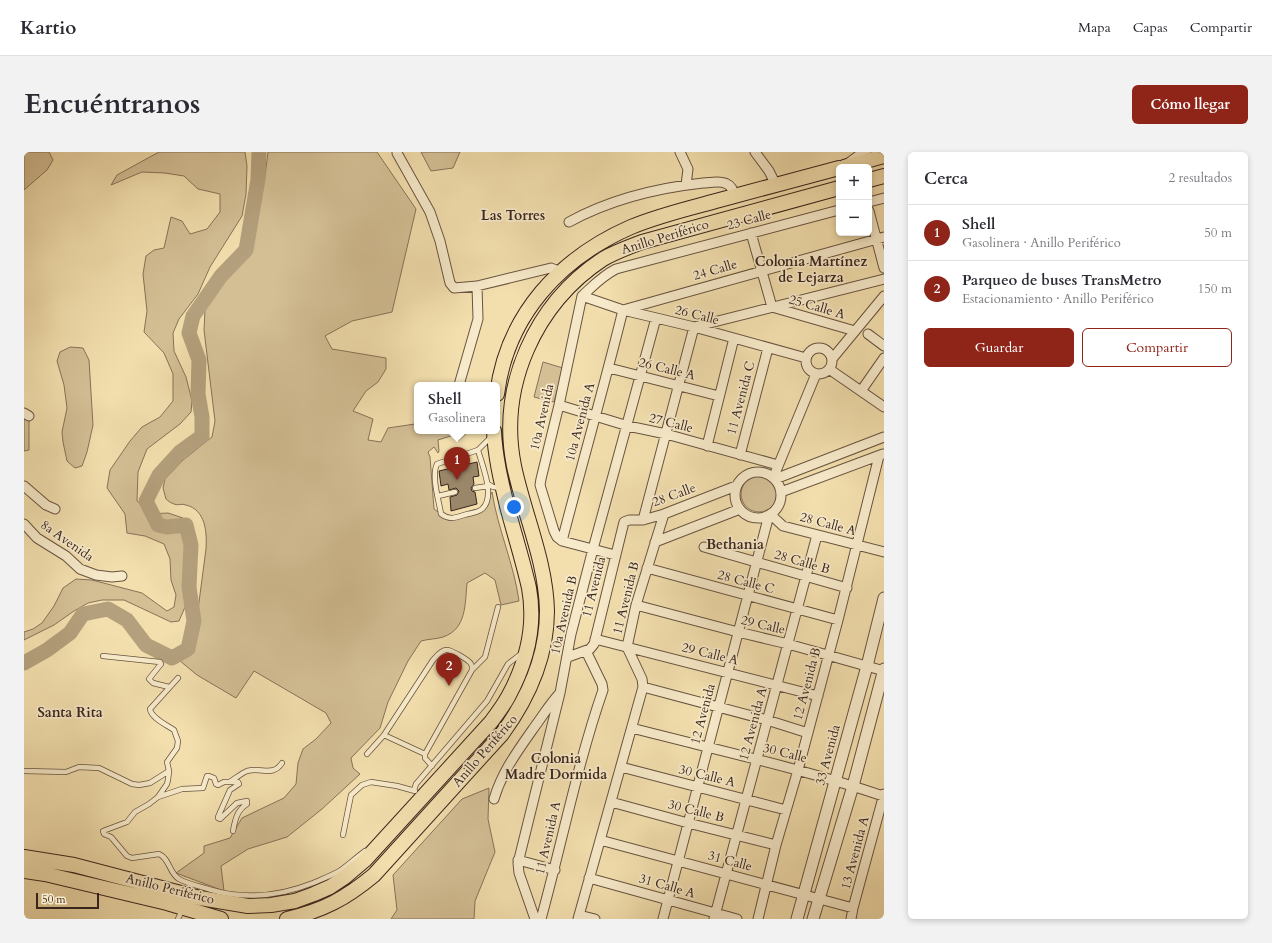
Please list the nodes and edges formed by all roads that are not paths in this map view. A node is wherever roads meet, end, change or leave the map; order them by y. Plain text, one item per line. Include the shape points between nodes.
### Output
1 (680, 152) edge
2 (755, 152) edge
3 (397, 153) edge
4 (860, 154) edge
5 (884, 156) edge
6 (847, 164) edge
7 (854, 164) edge
8 (836, 169) edge
9 (884, 176) edge
10 (872, 179) edge
11 (686, 185) junction
12 (776, 185) junction
13 (836, 189) edge
14 (735, 196) junction
15 (884, 198) edge
16 (872, 201) edge
17 (836, 211) edge
18 (872, 218) edge
19 (569, 222) dead end
20 (751, 233) junction
21 (880, 238) edge
22 (884, 268) edge
23 (762, 271) junction
24 (561, 272) junction
25 (884, 280) edge
26 (477, 286) junction
27 (582, 296) junction
28 (884, 296) edge
29 (772, 307) junction
30 (623, 310) junction
31 (656, 318) junction
32 (694, 327) junction
33 (855, 331) junction
34 (868, 334) dead end
35 (734, 338) junction
36 (884, 346) edge
37 (768, 348) junction
38 (806, 358) junction
39 (884, 358) edge
40 (832, 359) junction
41 (608, 368) junction
42 (829, 369) junction
43 (816, 374) junction
44 (641, 376) junction
45 (460, 382) edge
46 (498, 382) edge
47 (678, 385) junction
48 (861, 391) junction
49 (719, 396) junction
50 (559, 405) junction
51 (884, 408) edge
52 (594, 416) junction
53 (628, 426) junction
54 (492, 434) edge
55 (494, 434) edge
56 (666, 434) junction
57 (884, 437) edge
58 (707, 446) junction
59 (478, 450) junction
60 (740, 455) junction
61 (881, 455) edge
62 (753, 459) junction
63 (778, 465) junction
64 (754, 472) junction
65 (775, 478) junction
66 (488, 485) junction
67 (24, 486) edge
68 (736, 486) junction
69 (475, 488) dead end
70 (502, 488) junction
71 (456, 492) dead end
72 (781, 492) junction
73 (438, 496) junction
74 (55, 509) dead end
75 (740, 509) junction
76 (664, 514) junction
77 (770, 515) junction
78 (643, 520) junction
79 (24, 524) edge
80 (623, 527) joint
81 (817, 535) junction
82 (562, 541) junction
83 (655, 542) junction
84 (856, 545) junction
85 (704, 548) dead end
86 (593, 549) junction
87 (884, 552) edge
88 (615, 554) junction
89 (757, 562) junction
90 (647, 568) junction
91 (122, 576) dead end
92 (806, 576) junction
93 (847, 588) junction
94 (748, 596) junction
95 (884, 598) edge
96 (636, 605) junction
97 (498, 608) dead end
98 (797, 609) junction
99 (838, 620) junction
100 (738, 632) junction
101 (595, 639) junction
102 (788, 644) junction
103 (627, 647) junction
104 (527, 650) junction
105 (586, 651) junction
106 (829, 654) junction
107 (103, 656) dead end
108 (568, 657) junction
109 (867, 666) junction
110 (472, 670) junction
111 (884, 670) edge
112 (728, 672) junction
113 (178, 678) dead end
114 (776, 684) junction
115 (169, 687) junction
116 (643, 687) junction
117 (560, 693) junction
118 (818, 696) junction
119 (718, 707) junction
120 (767, 720) junction
121 (632, 728) junction
122 (808, 733) junction
123 (384, 735) junction
124 (708, 748) junction
125 (366, 754) dead end
126 (425, 754) junction
127 (756, 759) junction
128 (282, 762) dead end
129 (432, 766) junction
130 (621, 767) junction
131 (798, 770) junction
132 (24, 771) edge
133 (169, 771) junction
134 (231, 781) junction
135 (835, 781) junction
136 (853, 786) junction
137 (697, 787) junction
138 (418, 794) junction
139 (884, 795) edge
140 (158, 797) junction
141 (494, 799) dead end
142 (746, 799) junction
143 (611, 802) junction
144 (786, 810) junction
145 (688, 823) junction
146 (233, 831) dead end
147 (343, 835) dead end
148 (737, 835) junction
149 (600, 840) junction
150 (380, 843) junction
151 (776, 845) junction
152 (24, 857) edge
153 (518, 860) junction
154 (678, 861) junction
155 (555, 870) junction
156 (24, 871) edge
157 (726, 874) junction
158 (589, 878) junction
159 (767, 884) junction
160 (804, 895) junction
161 (819, 899) junction
162 (668, 900) junction
163 (853, 908) junction
164 (181, 914) edge
165 (715, 916) edge
166 (578, 917) edge
167 (221, 919) edge
168 (287, 919) edge
169 (535, 919) edge
170 (541, 919) edge
171 (595, 919) edge
172 (663, 919) edge
173 (738, 919) edge
174 (758, 919) edge
175 (797, 919) edge
176 (813, 919) edge
177 (851, 919) edge

1 - 11 street via 688,169
2 - 12 street
3 - 26 street via 430,212 450,283 454,288
4 - 6 street
5 - 7 highway, Anillo Periférico
8 - 12 highway, Anillo Periférico
9 - 10 highway
11 - 14 street via 720,182 732,188
11 - 19 street via 628,198
12 - 14 highway, Anillo Periférico
13 - 168 highway, Anillo Periférico via 642,242 614,253 583,274 550,308 528,345 516,379 510,430 514,465 541,568 547,611 544,640 528,695 502,734 374,875 336,902 310,914
14 - 24 highway, Anillo Periférico via 667,214 631,228 598,245
15 - 16 street
17 - 20 street, 23 Calle
18 - 21 street
20 - 23 street
20 - 27 street, 23 Calle via 616,269 600,279
21 - 22 street
21 - 23 street, 24 Calle
23 - 29 street
23 - 30 street, 24 Calle
24 - 26 street via 551,268
24 - 46 highway, Anillo Periférico via 540,292 524,315 508,348
25 - 29 street
26 - 45 street via 478,319
27 - 30 street, 26 Calle
27 - 50 street, 10a Avenida
28 - 33 street
29 - 32 street
29 - 33 street, 25 Calle A
30 - 31 street, 26 Calle
30 - 41 street, 10a Avenida A
31 - 32 street, 26 Calle
31 - 44 street, 10a Avenida B
32 - 35 street, 26 Calle
32 - 47 street
33 - 40 street
34 - 36 street
35 - 37 street, 26 Calle
35 - 49 street
37 - 38 street, 26 Calle
37 - 60 street, 11 Avenida C
38 - 40 street via 811,351 820,348 828,352
38 - 43 street via 806,366
39 - 48 street
40 - 42 street
41 - 44 street, 26 Calle A
41 - 52 street, 10a Avenida A
42 - 43 street
42 - 48 street
43 - 63 street
44 - 47 street, 26 Calle A
44 - 53 street, 10a Avenida B
47 - 49 street, 26 Calle A
47 - 56 street
48 - 51 street
49 - 58 street
50 - 52 street, 27 Calle
50 - 82 street, 10a Avenida via 540,485 554,531
52 - 53 street, 27 Calle
52 - 82 street, 10a Avenida A
53 - 56 street, 27 Calle
53 - 86 street, 10a Avenida B
54 - 59 lane
55 - 70 highway, Anillo Periférico
56 - 58 street, 27 Calle
56 - 78 street
57 - 65 street
58 - 60 street, 27 Calle
59 - 66 lane
59 - 73 lane via 437,464 434,473
60 - 62 street, 27 Calle
61 - 72 street
61 - 84 street, 12 Avenida B
62 - 63 street, 27 Calle
62 - 64 street
63 - 65 street
64 - 65 street via 764,472
64 - 68 street via 743,477
65 - 72 street
66 - 69 lane
66 - 70 lane
66 - 73 lane via 488,498 481,510 453,518 441,514
67 - 74 street via 46,505
68 - 75 street via 735,499
68 - 76 street, 28 Calle
70 - 104 highway, Anillo Periférico via 529,589 531,616
71 - 73 lane
72 - 77 street via 779,505
75 - 77 street via 753,517
75 - 83 street
76 - 78 street, 28 Calle
76 - 83 street, 11 Avenida B
77 - 81 street, 28 Calle A via 783,526
77 - 89 street, 12 Avenida
78 - 80 street, 28 Calle via 629,520 624,522
79 - 91 street, 8a Avenida via 37,538 66,556 80,569 112,578
80 - 88 street, 11 Avenida
81 - 84 street, 28 Calle A
81 - 92 street, 12 Avenida A
82 - 86 street
83 - 90 street, 11 Avenida B
84 - 87 street, 28 Calle A
84 - 93 street, 12 Avenida B
85 - 89 street, 28 Calle B
86 - 88 street
86 - 108 street, 10a Avenida B via 571,634
88 - 101 street, 11 Avenida
89 - 92 street, 28 Calle B
89 - 94 street, 12 Avenida
90 - 94 street, 28 Calle C
90 - 96 street, 11 Avenida B
92 - 93 street, 28 Calle B
92 - 98 street, 12 Avenida A
93 - 99 street, 12 Avenida B
94 - 98 street, 28 Calle C
94 - 100 street, 12 Avenida
95 - 109 street, 33 Avenida
96 - 100 street, 29 Calle
96 - 103 street, 11 Avenida B
97 - 110 lane via 485,657
98 - 99 street, 28 Calle C
98 - 102 street, 12 Avenida A
99 - 106 street, 12 Avenida B
100 - 102 street, 29 Calle
100 - 112 street, 12 Avenida
101 - 103 street, 29 Calle A
101 - 105 street, 11 Avenida
102 - 106 street, 29 Calle
102 - 114 street, 12 Avenida A
103 - 112 street, 29 Calle A
103 - 116 street, 11 Avenida B via 642,679
104 - 129 lane via 508,664 487,701
104 - 138 highway, Anillo Periférico via 519,675 491,722
105 - 108 street
105 - 155 street, 11 Avenida A via 603,690 573,789
106 - 109 street, 29 Calle
106 - 118 street, 12 Avenida B
107 - 115 lane via 160,662 148,679
108 - 117 street, 10a Avenida B
109 - 111 street, 29 Calle
109 - 135 street, 33 Avenida
110 - 123 lane via 472,664 449,650 439,653
110 - 126 lane
111 - 136 street
112 - 114 street, 29 Calle A
112 - 119 street, 12 Avenida
113 - 115 lane
114 - 118 street, 29 Calle A
114 - 120 street, 12 Avenida A
115 - 133 lane via 150,709 153,716 176,733 177,748 168,759
116 - 119 street
116 - 121 street
117 - 141 street via 505,770
117 - 153 street, 10a Avenida B
118 - 122 street, 12 Avenida B
119 - 120 street
119 - 124 street, 12 Avenida
120 - 122 street
120 - 127 street, 12 Avenida A
121 - 124 street, 30 Calle
121 - 130 street
122 - 131 street, 12 Avenida B
123 - 125 lane
123 - 126 lane
124 - 127 street, 30 Calle
124 - 137 street, 12 Avenida
126 - 129 lane
127 - 131 street, 30 Calle
127 - 142 street, 12 Avenida A
128 - 134 lane via 275,771 248,771
129 - 138 lane via 416,784
130 - 137 street, 30 Calle A
130 - 143 street
131 - 135 street, 30 Calle
131 - 144 street, 12 Avenida B
132 - 133 lane via 66,772 79,767 99,768 139,785
133 - 140 lane via 167,784
134 - 140 lane via 218,785 214,778 206,776 203,788 182,788
134 - 146 lane via 239,784 230,790 218,818 220,819 237,803 248,802 237,814
135 - 136 street, 30 Calle
135 - 160 street, 33 Avenida
136 - 139 street, 30 Calle
136 - 161 street
137 - 142 street, 30 Calle A
137 - 145 street, 12 Avenida
138 - 147 lane via 371,782 362,785 351,796
138 - 150 highway, Anillo Periférico
139 - 163 street, 13 Avenida A
140 - 150 lane via 135,812 127,822 104,830 104,834 111,837 127,856 132,858 159,854 165,858 178,879 224,894 258,897 298,889 340,870 374,844
142 - 144 street, 30 Calle A
142 - 148 street, 12 Avenida A
143 - 145 street, 30 Calle B
143 - 149 street
144 - 151 street, 12 Avenida B
145 - 148 street, 30 Calle B
145 - 154 street, 12 Avenida
148 - 151 street, 30 Calle B
148 - 157 street, 12 Avenida A
149 - 154 street, 31 Calle
149 - 158 street
150 - 152 highway, Anillo Periférico via 345,877 330,887 294,901 248,906 224,903 74,865
151 - 159 street, 12 Avenida B
153 - 155 street
153 - 169 street, 10a Avenida B via 519,873
154 - 157 street, 31 Calle
154 - 162 street, 12 Avenida
155 - 170 street, 11 Avenida A
156 - 164 highway, Anillo Periférico via 167,904
157 - 159 street, 31 Calle
157 - 165 street, 12 Avenida A
158 - 162 street, 31 Calle A
158 - 166 street
159 - 160 street, 31 Calle
159 - 174 street, 12 Avenida B
160 - 161 street, 31 Calle
160 - 175 street, 33 Avenida
161 - 163 street, 31 Calle
161 - 176 street
162 - 165 street, 31 Calle A
162 - 172 street, 12 Avenida
163 - 177 street, 13 Avenida A
164 - 167 highway, Anillo Periférico
165 - 173 street, 31 Calle A
166 - 171 street

